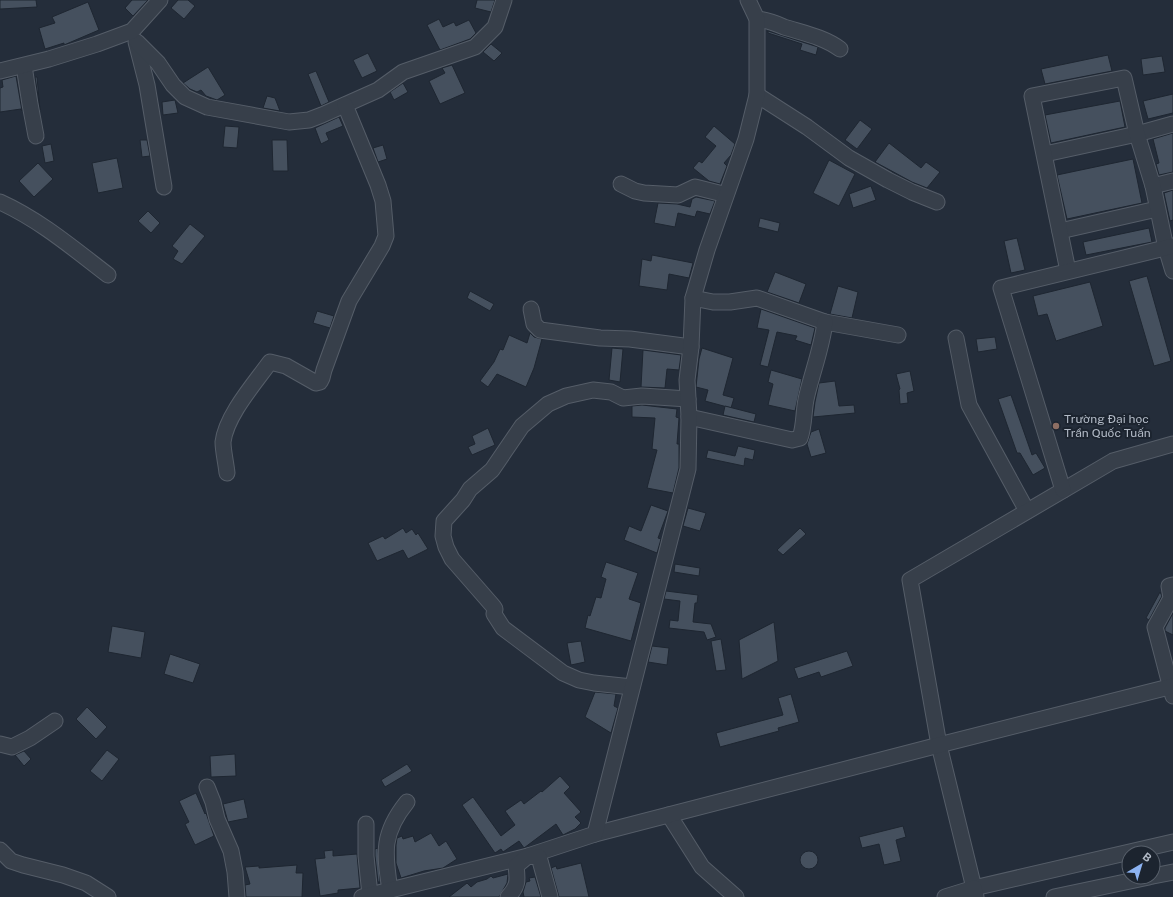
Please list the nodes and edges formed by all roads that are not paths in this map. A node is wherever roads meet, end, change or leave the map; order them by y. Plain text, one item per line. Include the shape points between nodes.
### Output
1 (160, 0) edge
2 (504, 0) edge
3 (748, 0) edge
4 (757, 19) junction
5 (134, 37) junction
6 (840, 49) dead end
7 (24, 66) junction
8 (0, 71) edge
9 (758, 95) junction
10 (345, 105) junction
11 (1173, 124) edge
12 (1137, 134) junction
13 (36, 136) dead end
14 (1045, 154) junction
15 (1173, 181) edge
16 (621, 184) dead end
17 (1153, 186) junction
18 (164, 187) dead end
19 (725, 196) junction
20 (0, 202) edge
21 (937, 202) dead end
22 (1157, 209) junction
23 (1060, 231) junction
24 (1170, 247) edge
25 (1068, 271) junction
26 (1173, 271) edge
27 (108, 275) dead end
28 (693, 298) junction
29 (531, 309) dead end
30 (825, 322) junction
31 (898, 335) dead end
32 (956, 338) dead end
33 (691, 347) junction
34 (688, 399) junction
35 (689, 416) junction
36 (1173, 444) edge
37 (227, 472) dead end
38 (1063, 490) junction
39 (1027, 512) junction
40 (1173, 585) edge
41 (632, 687) junction
42 (1172, 690) edge
43 (55, 721) dead end
44 (0, 744) edge
45 (939, 744) junction
46 (207, 787) dead end
47 (407, 802) dead end
48 (669, 815) junction
49 (366, 824) dead end
50 (596, 834) junction
51 (1173, 842) edge
52 (0, 850) edge
53 (528, 856) junction
54 (1173, 872) edge
55 (1161, 874) edge
56 (1121, 883) edge
57 (390, 890) junction
58 (975, 893) edge
59 (366, 896) edge
60 (108, 897) edge
61 (237, 897) edge
62 (508, 897) edge
63 (550, 897) edge
64 (736, 897) edge
65 (945, 897) edge
66 (1054, 897) edge

1 - 5 street
2 - 10 street via 495,27 475,47 403,72 378,90
3 - 4 street
4 - 6 street via 800,31
4 - 9 street
5 - 7 street via 98,44
5 - 10 street via 185,97 207,107 289,122 309,120
5 - 18 street via 147,85
7 - 8 street
7 - 13 street
9 - 19 street via 746,140
9 - 21 street via 849,158 906,189
10 - 37 street via 378,185 383,201 386,236 348,301 320,382 316,383 286,366 270,362 236,409 226,427 223,443
11 - 12 street
12 - 14 street
12 - 14 street via 1124,78 1032,96
12 - 17 street
14 - 23 street
15 - 17 street
16 - 19 street via 644,193 678,195 695,187
17 - 22 street
19 - 28 street
20 - 27 street via 47,229
22 - 23 street
22 - 24 street
23 - 25 street
24 - 25 street
24 - 26 street
25 - 38 street via 1001,288
28 - 30 street via 713,302 757,298
28 - 33 street
29 - 33 street via 534,324 540,330
30 - 31 street
30 - 35 street via 806,396 804,427 800,438 792,440
32 - 39 street via 969,405
33 - 34 street via 687,380
34 - 35 street
34 - 41 street via 642,396 623,398 611,392 593,390 566,396 548,404 522,426 492,470 470,489 444,521 446,547 452,559 493,606 494,614 503,628 563,673 579,680
35 - 41 street via 688,469
36 - 38 street via 1113,461
38 - 39 street
39 - 45 street via 910,580
40 - 42 street via 1168,586 1171,598 1155,627
41 - 50 street
42 - 45 street
43 - 44 street via 12,747
45 - 48 street
45 - 58 street
46 - 61 street via 231,851
47 - 57 street via 387,838
48 - 50 street
48 - 64 street via 702,867
49 - 59 street
50 - 53 street
51 - 58 street
52 - 60 street via 11,861 86,883
53 - 57 street
53 - 62 street via 516,866 518,880 515,890
53 - 63 street via 539,857
54 - 55 street
56 - 66 street
57 - 59 street
58 - 65 street

